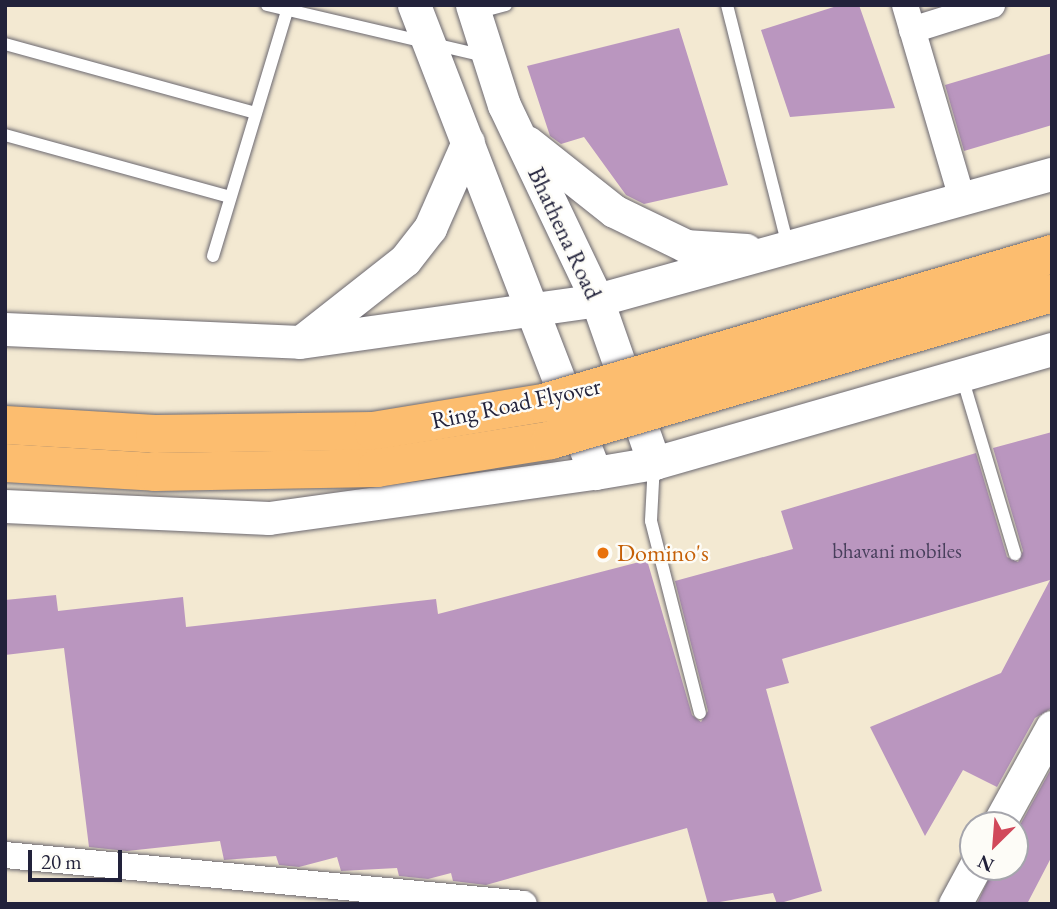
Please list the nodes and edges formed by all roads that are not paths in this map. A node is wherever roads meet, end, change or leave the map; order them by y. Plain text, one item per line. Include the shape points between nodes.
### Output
1 (267, 5) edge
2 (414, 5) edge
3 (727, 5) edge
4 (992, 5) edge
5 (484, 8) edge
6 (287, 11) junction
7 (909, 18) edge
8 (427, 43) junction
9 (5, 44) edge
10 (492, 58) junction
11 (256, 113) junction
12 (5, 135) edge
13 (519, 136) junction
14 (468, 142) junction
15 (1052, 174) edge
16 (230, 197) junction
17 (962, 199) junction
18 (779, 249) junction
19 (1052, 254) edge
20 (213, 256) dead end
21 (1052, 293) edge
22 (597, 300) junction
23 (537, 309) junction
24 (5, 329) edge
25 (300, 342) junction
26 (1052, 349) edge
27 (961, 374) junction
28 (5, 425) edge
29 (5, 463) edge
30 (654, 463) junction
31 (596, 473) junction
32 (5, 506) edge
33 (1015, 554) dead end
34 (700, 713) dead end
35 (1052, 727) edge
36 (1006, 811) edge
37 (5, 855) edge
38 (967, 881) edge
39 (524, 904) edge
40 (955, 904) edge

1 - 6 lane
2 - 8 street
3 - 18 lane
4 - 7 street
5 - 10 street, Bhathena Road
6 - 8 lane
6 - 11 lane
7 - 17 street
8 - 10 lane
8 - 14 street
9 - 11 lane
10 - 13 street, Bhathena Road
11 - 16 lane
12 - 16 lane
13 - 18 street via 614,211 686,246
13 - 22 street, Bhathena Road
14 - 23 street
14 - 25 street via 430,228 405,260
15 - 17 street
16 - 20 lane
17 - 18 street
18 - 22 street
19 - 28 highway, Ring Road Flyover, bridge via 543,403 373,431 155,434
21 - 29 highway, Ring Road Flyover, bridge via 551,440 390,466 155,472
22 - 23 street
22 - 30 street, Bhathena Road
23 - 25 street
23 - 31 street
24 - 25 street
26 - 27 street
27 - 30 street
27 - 33 lane
30 - 31 street
30 - 34 lane via 651,522
31 - 32 street via 270,518
35 - 36 street
37 - 39 street
38 - 40 street

